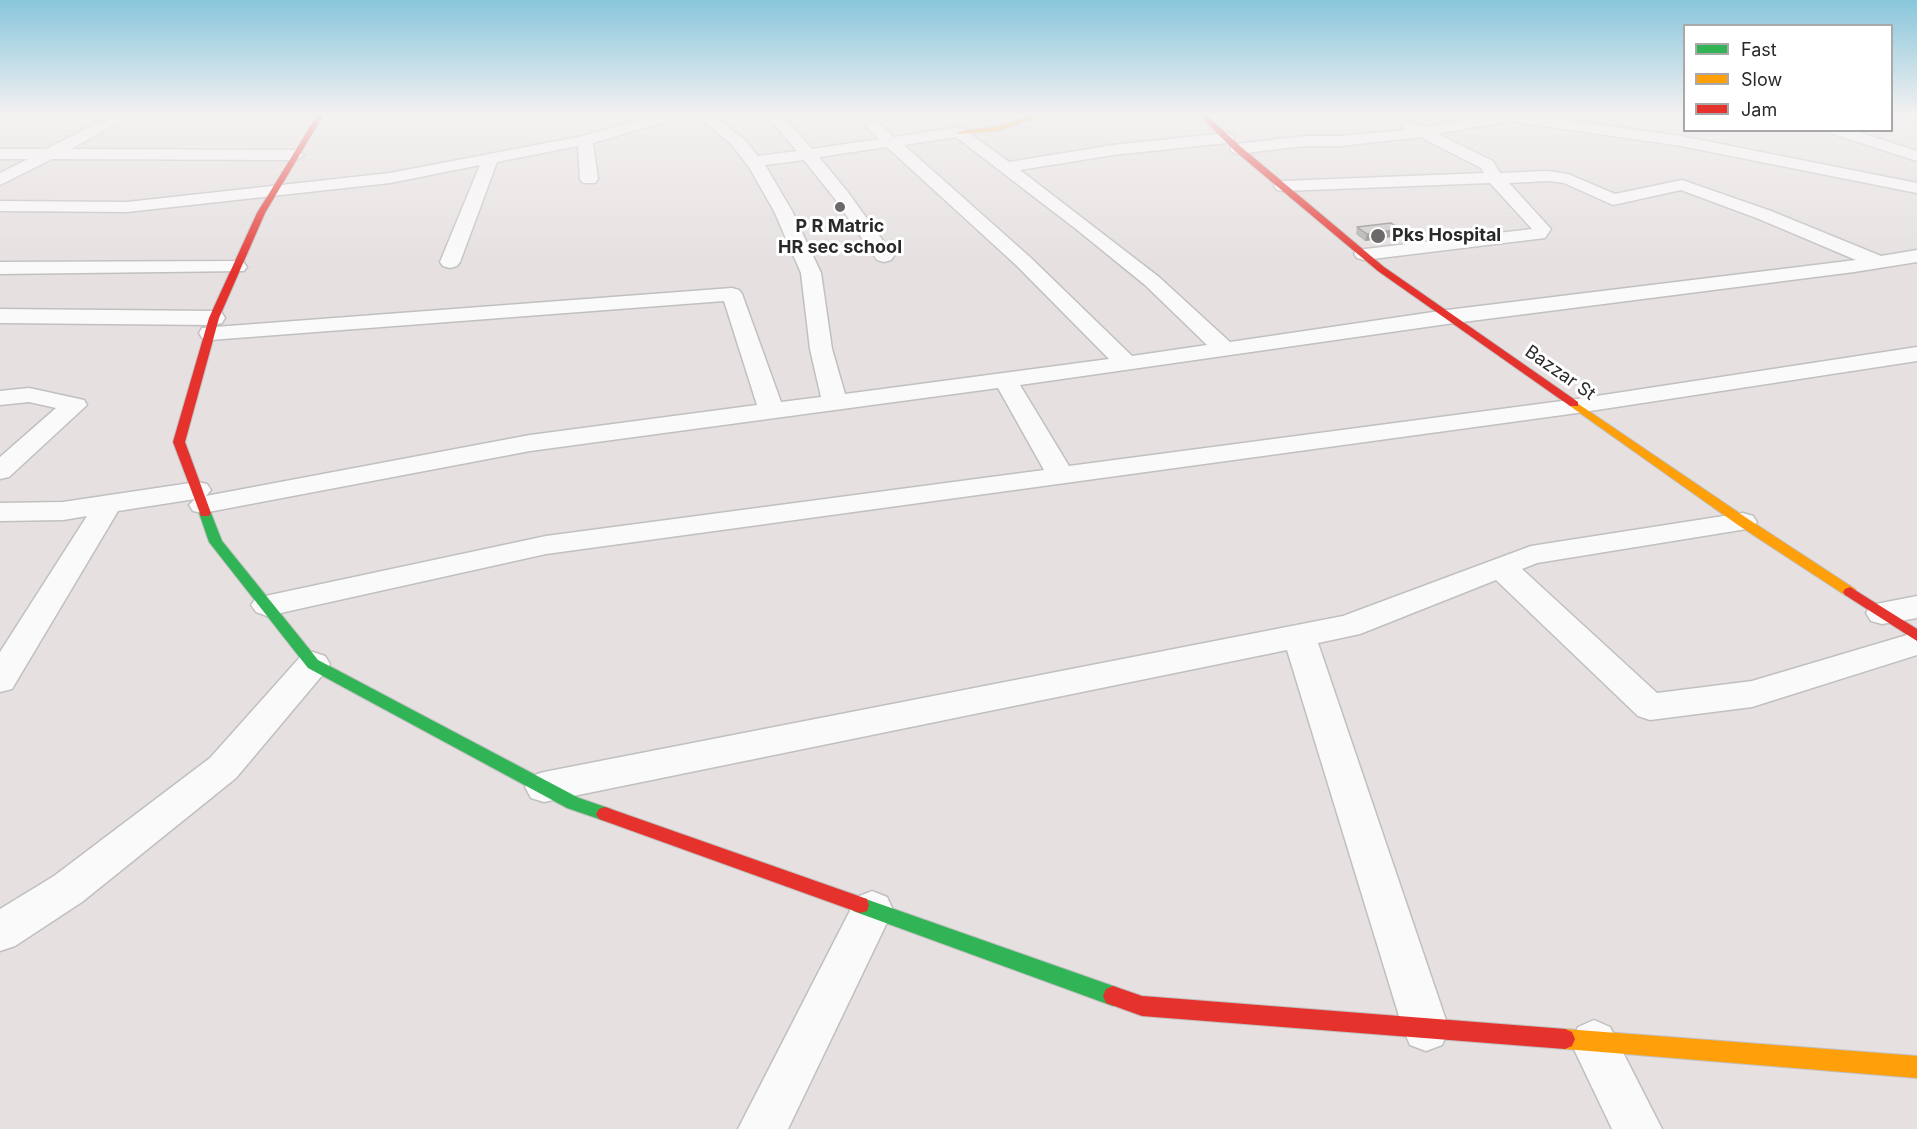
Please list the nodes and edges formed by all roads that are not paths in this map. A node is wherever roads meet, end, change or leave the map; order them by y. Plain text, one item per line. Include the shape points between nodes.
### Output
1 (25, 167) edge
2 (289, 167) edge
3 (453, 167) edge
4 (487, 167) edge
5 (588, 167) edge
6 (757, 167) edge
7 (819, 167) edge
8 (918, 167) edge
9 (1006, 167) edge
10 (1260, 167) edge
11 (1488, 167) edge
12 (1811, 167) edge
13 (1495, 178) junction
14 (589, 179) dead end
15 (0, 180) edge
16 (1283, 186) junction
17 (1917, 188) edge
18 (274, 192) junction
19 (0, 206) edge
20 (1364, 254) junction
21 (884, 256) dead end
22 (1917, 256) edge
23 (450, 262) dead end
24 (1880, 262) junction
25 (237, 267) junction
26 (0, 268) edge
27 (0, 316) edge
28 (1447, 317) junction
29 (212, 326) junction
30 (1224, 349) junction
31 (1917, 354) edge
32 (1127, 364) junction
33 (1005, 380) junction
34 (0, 398) edge
35 (835, 404) junction
36 (1577, 406) junction
37 (772, 412) junction
38 (0, 471) edge
39 (1060, 476) junction
40 (200, 498) junction
41 (108, 504) junction
42 (0, 512) edge
43 (1743, 522) junction
44 (1501, 567) junction
45 (267, 605) junction
46 (1917, 607) edge
47 (1882, 613) junction
48 (1299, 636) junction
49 (1917, 636) edge
50 (1917, 643) edge
51 (313, 664) junction
52 (0, 680) edge
53 (544, 787) junction
54 (872, 910) junction
55 (0, 932) edge
56 (1426, 1029) junction
57 (1594, 1043) junction
58 (1917, 1067) edge
59 (762, 1129) edge
60 (1638, 1129) edge

1 - 15 street
2 - 18 street
3 - 18 street
4 - 23 street
5 - 14 street
6 - 35 street via 783,211 811,273 821,349
7 - 21 street
8 - 32 street via 1024,262
9 - 30 street via 1152,281
10 - 16 street, Bazzar St
11 - 13 street
12 - 17 street
13 - 16 street
13 - 20 street via 1542,229 1538,234
13 - 24 street via 1568,179 1613,200 1682,185
16 - 20 street, Bazzar St
18 - 19 street via 127,207
18 - 25 street
20 - 28 street, Bazzar St
22 - 24 street
24 - 28 street
25 - 26 street
25 - 29 street
27 - 29 street
28 - 30 street
28 - 36 street, Bazzar St
29 - 37 street via 732,294
29 - 40 street via 178,442
30 - 32 street
31 - 36 street
32 - 33 street
33 - 35 street
33 - 39 street
34 - 38 street via 29,395 75,405
35 - 37 street
36 - 39 street
36 - 43 street, Bazzar St
37 - 40 street via 530,444
39 - 45 street via 546,545
40 - 41 street
40 - 45 street via 216,542
41 - 42 street
41 - 52 street
43 - 44 street via 1531,555
43 - 47 street, Bazzar St
44 - 48 street via 1349,626
44 - 50 street via 1650,706 1752,694
45 - 51 street
46 - 47 street
47 - 49 street, Bazzar St
48 - 53 street
48 - 56 street
51 - 53 street
51 - 55 street via 223,768 68,889
53 - 54 street via 573,803
54 - 56 street via 1142,1006
54 - 59 street
56 - 57 street
57 - 58 street
57 - 60 street

